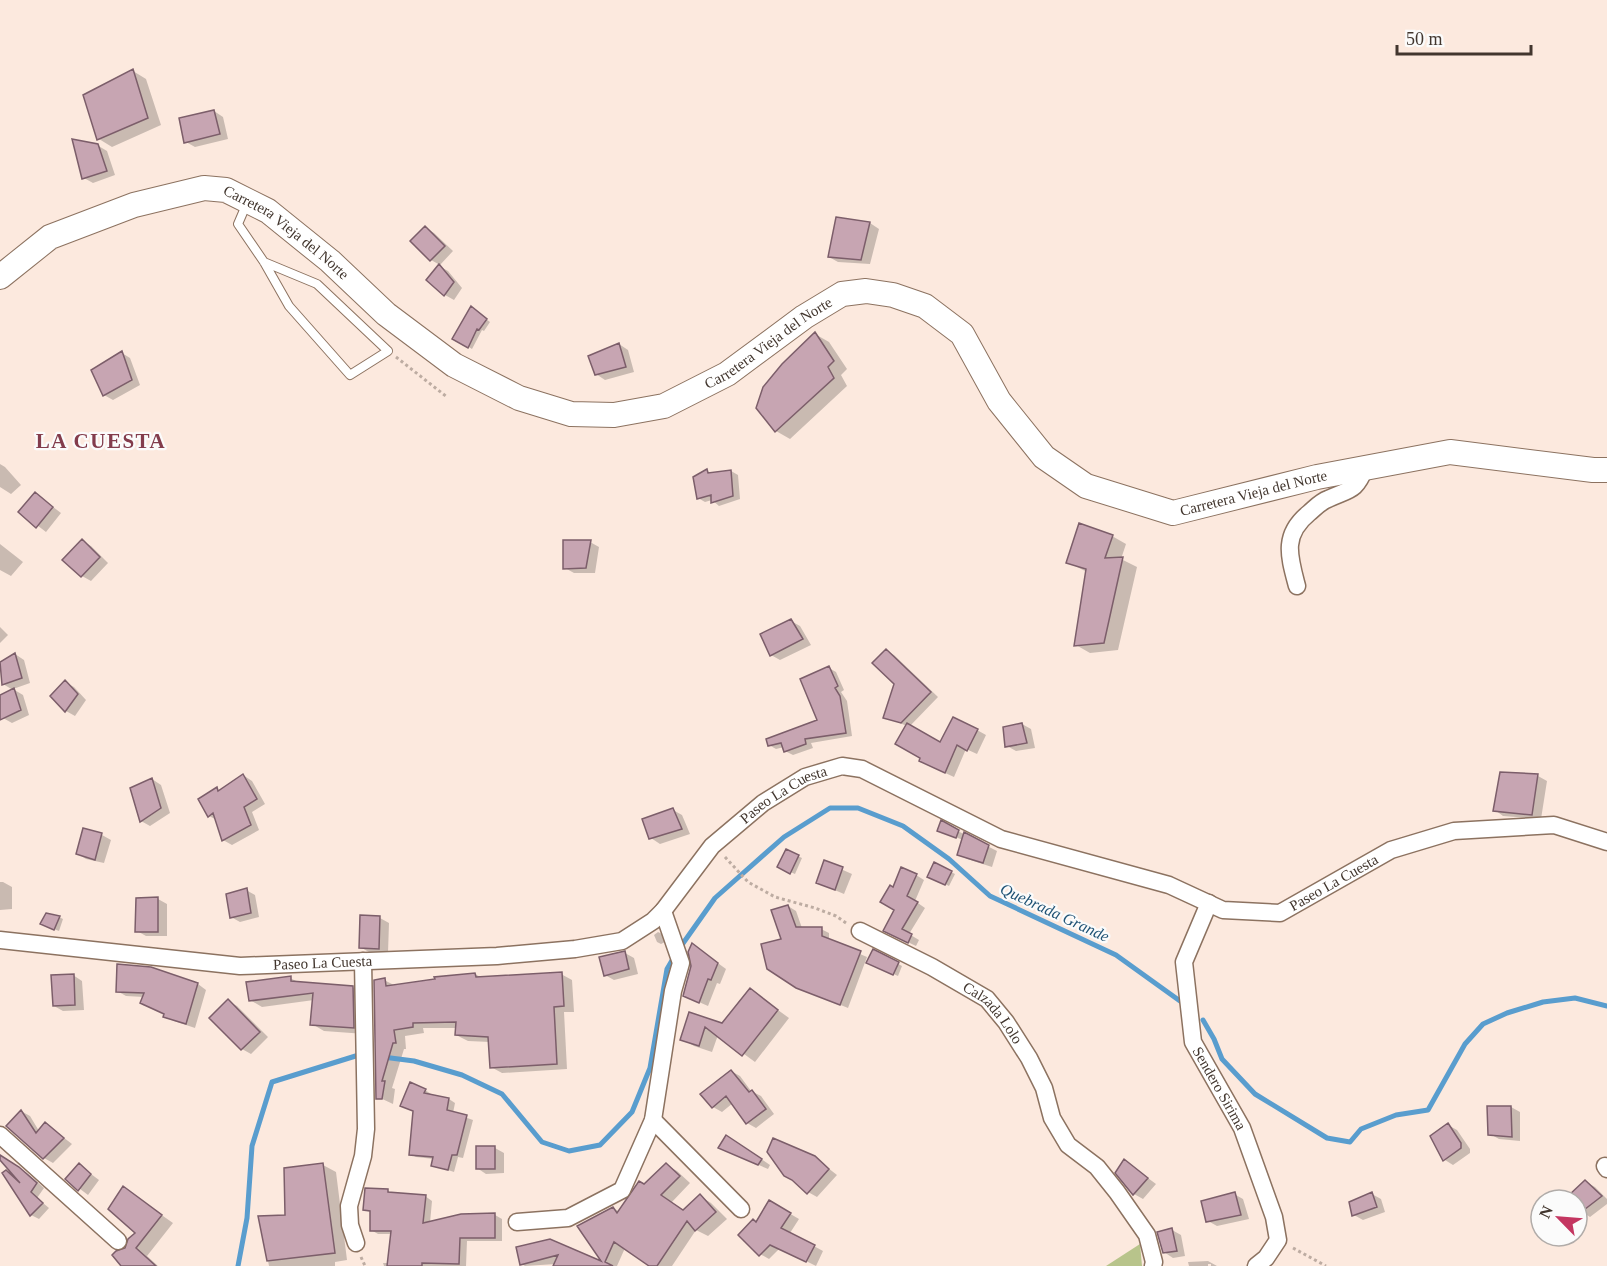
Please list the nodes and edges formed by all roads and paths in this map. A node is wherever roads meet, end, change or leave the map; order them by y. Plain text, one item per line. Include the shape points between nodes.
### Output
1 (248, 200) junction
2 (264, 262) junction
3 (2, 269) edge
4 (388, 351) junction
5 (447, 397) dead end
6 (1365, 468) junction
7 (1607, 470) edge
8 (1297, 586) dead end
9 (1607, 842) edge
10 (731, 862) dead end
11 (1209, 903) junction
12 (663, 910) junction
13 (860, 931) joint
14 (0, 940) edge
15 (363, 962) junction
16 (653, 1120) junction
17 (0, 1135) edge
18 (741, 1209) dead end
19 (517, 1222) dead end
20 (1278, 1240) junction
21 (118, 1241) dead end
22 (356, 1243) dead end
23 (1154, 1266) edge
24 (1256, 1266) edge
25 (1326, 1266) edge

1 - 2 lane via 238,224
1 - 3 street, Carretera Vieja del Norte via 226,190 204,188 134,205 50,237
1 - 6 street, Carretera Vieja del Norte via 268,211 330,261 386,314 454,365 519,398 571,414 614,415 664,406 727,374 842,294 866,291 925,306 962,334 999,401 1044,457 1086,486 1173,513
2 - 4 lane via 317,284
2 - 4 lane via 289,306 350,375
4 - 5 path
6 - 7 street, Carretera Vieja del Norte via 1450,452
6 - 8 street via 1359,484 1322,502 1299,521 1289,542
9 - 11 street, Paseo La Cuesta via 1554,825 1455,831 1391,850 1280,913 1223,910
10 - 13 path via 748,882 775,897 836,916
11 - 12 street, Paseo La Cuesta via 1169,885 1001,839 862,769 842,766 805,777 763,803 712,846
11 - 20 street, Sendero Sirima via 1184,962 1193,1042 1242,1128 1274,1217
12 - 15 street, Paseo La Cuesta via 622,941 497,956
12 - 16 street via 681,963
13 - 23 street, Calzada Lolo via 987,999 1029,1058 1044,1088 1052,1118 1068,1145 1097,1167 1147,1235
14 - 15 street, Paseo La Cuesta via 240,966
15 - 22 street via 366,1129 349,1206
16 - 18 street
16 - 19 street via 622,1190 568,1218
17 - 21 street
20 - 24 street
20 - 25 path

